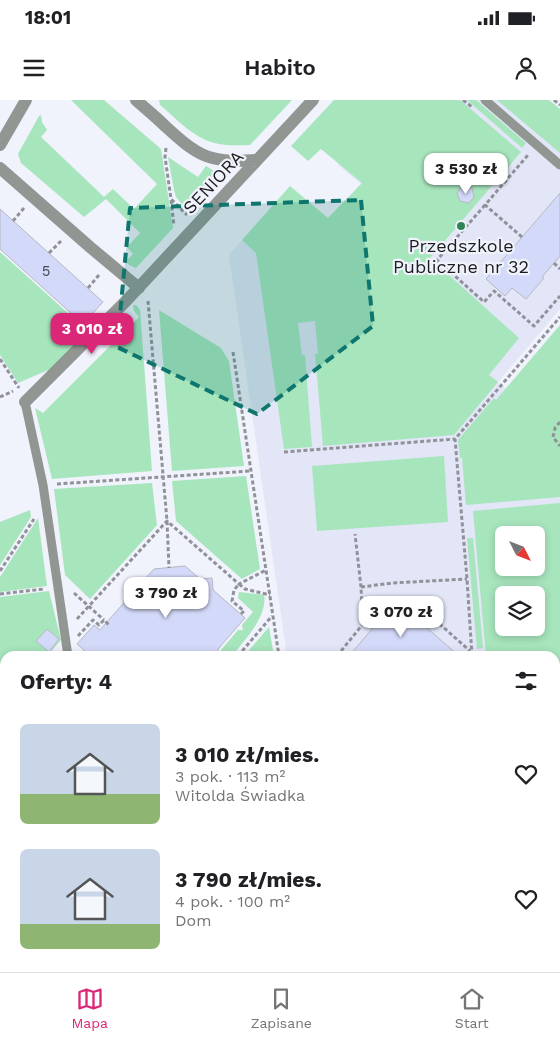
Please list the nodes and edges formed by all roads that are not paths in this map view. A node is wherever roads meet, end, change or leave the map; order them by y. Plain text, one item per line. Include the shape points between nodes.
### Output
1 (26, 100) edge
2 (136, 100) edge
3 (313, 100) edge
4 (486, 100) edge
5 (0, 145) edge
6 (257, 160) junction
7 (560, 165) edge
8 (0, 168) edge
9 (143, 292) junction
10 (25, 402) joint
11 (67, 651) edge

1 - 5 street
2 - 6 street via 205,156 220,160
3 - 6 street, SENIORA
4 - 7 lane
6 - 9 street, SENIORA via 197,225
8 - 9 street
9 - 10 street, SENIORA
10 - 11 lane via 44,485

